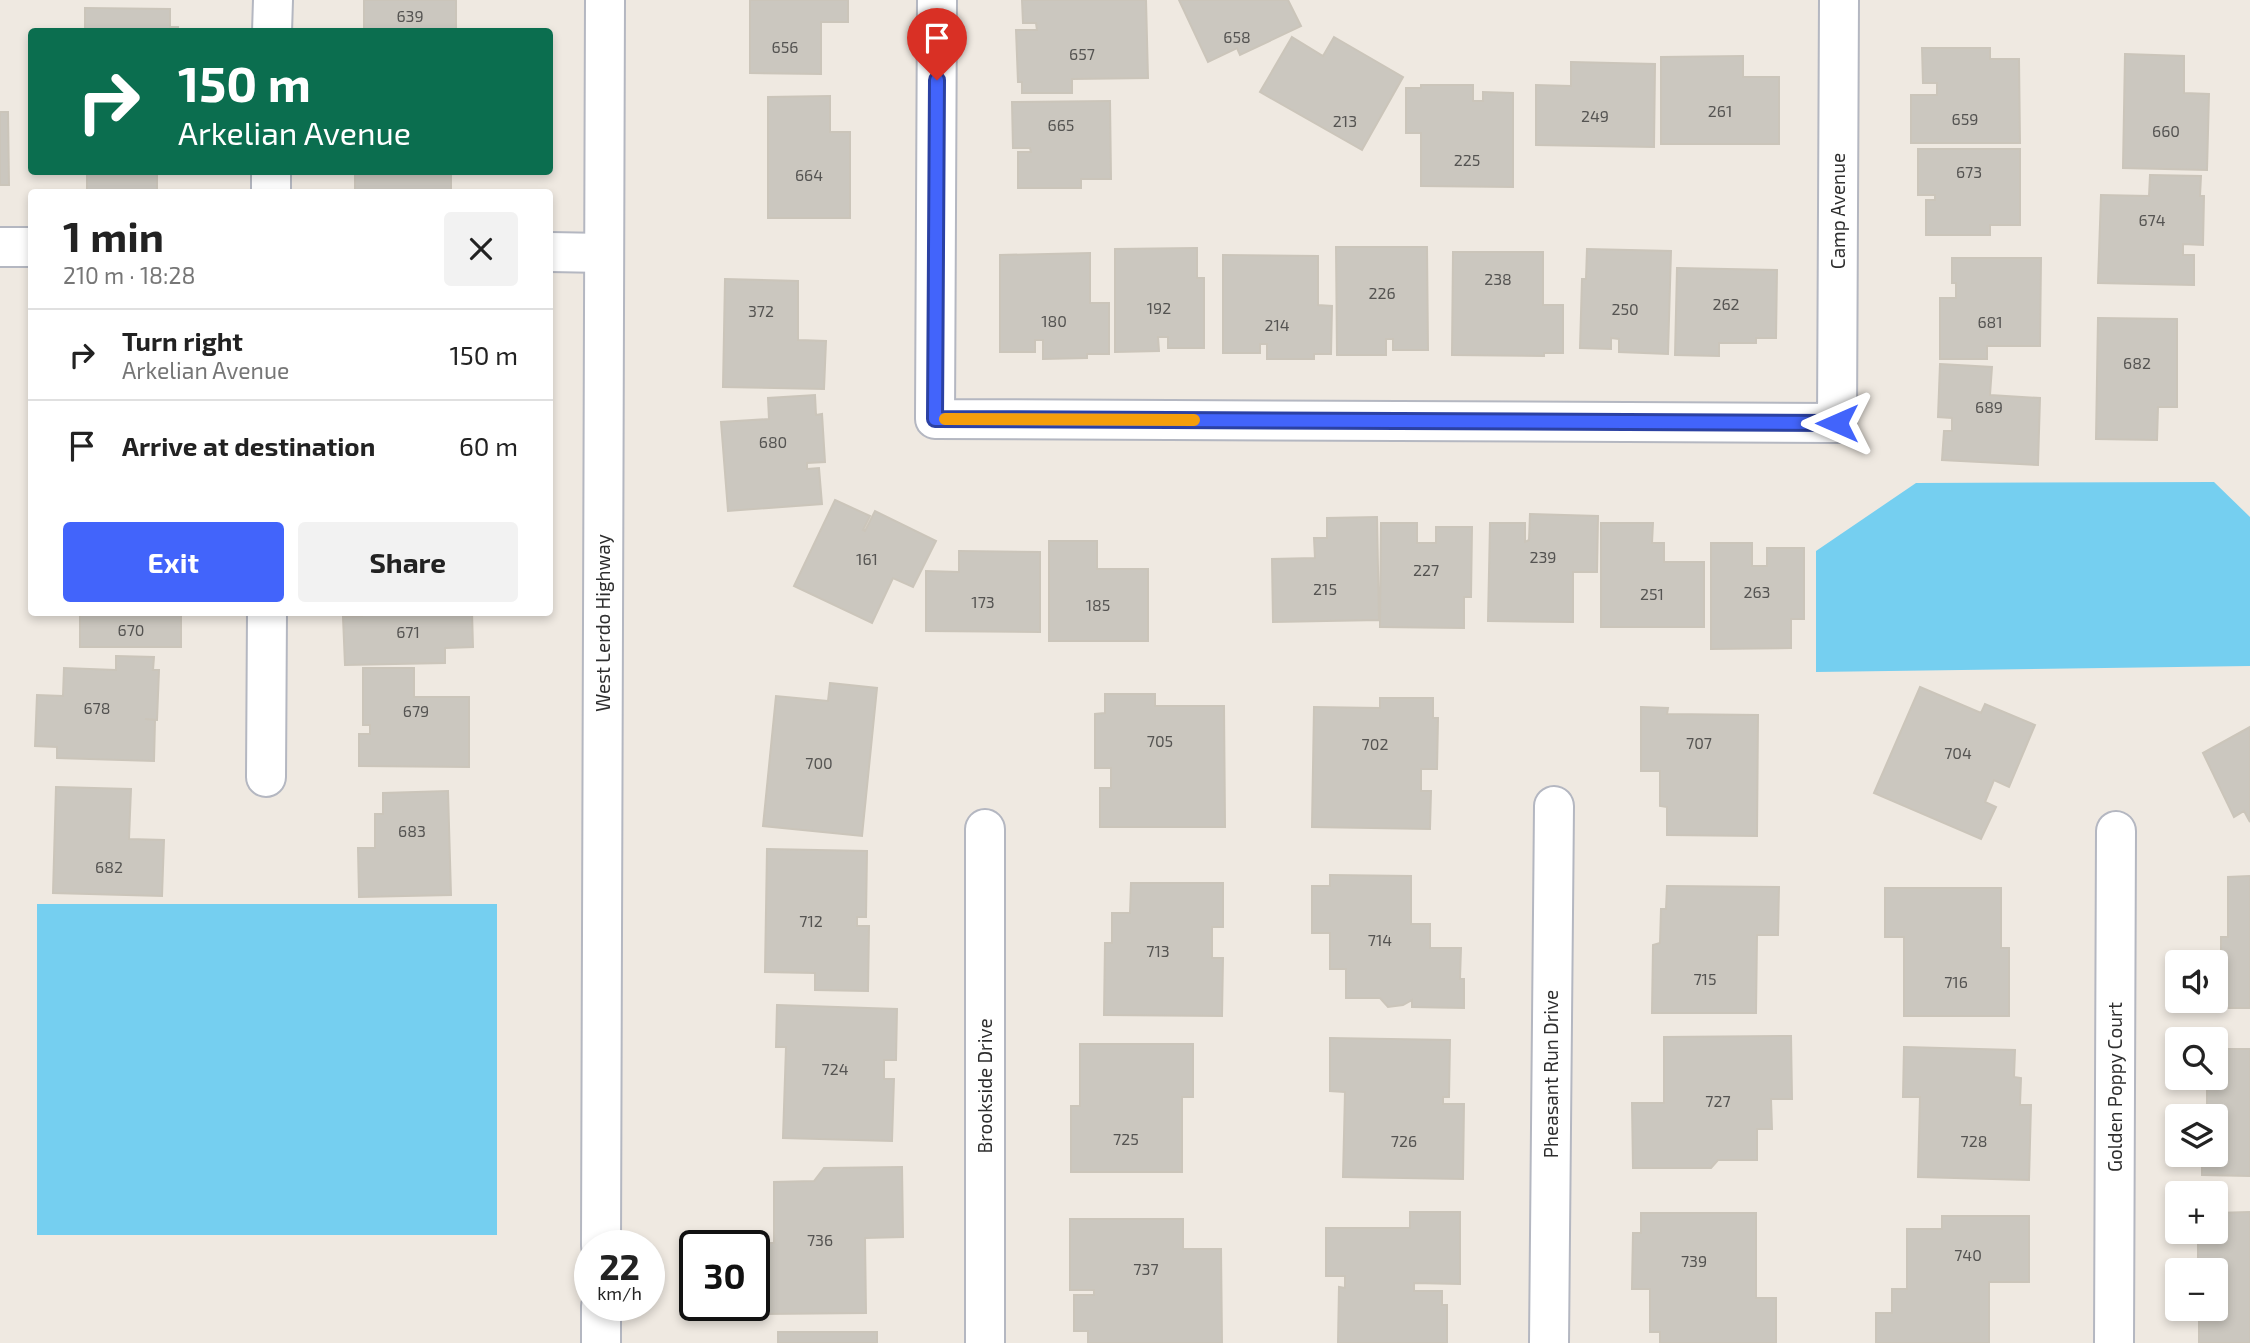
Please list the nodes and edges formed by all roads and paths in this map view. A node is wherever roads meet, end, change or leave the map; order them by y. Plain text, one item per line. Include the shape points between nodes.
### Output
1 (273, 0) edge
2 (605, 0) edge
3 (937, 0) edge
4 (1839, 0) edge
5 (272, 28) edge
6 (0, 247) edge
7 (28, 247) edge
8 (553, 252) edge
9 (604, 253) junction
10 (267, 616) edge
11 (266, 777) dead end
12 (1554, 806) dead end
13 (985, 829) dead end
14 (2116, 831) dead end
15 (601, 1230) edge
16 (601, 1321) edge
17 (601, 1343) edge
18 (985, 1343) edge
19 (1549, 1343) edge
20 (2113, 1343) edge

1 - 5 street
2 - 9 street, West Lerdo Highway
3 - 4 street, Camp Avenue via 935,419 1837,423
6 - 7 street
8 - 9 street
9 - 15 street, West Lerdo Highway
10 - 11 street
12 - 19 street, Pheasant Run Drive
13 - 18 street, Brookside Drive
14 - 20 street, Golden Poppy Court
16 - 17 street

